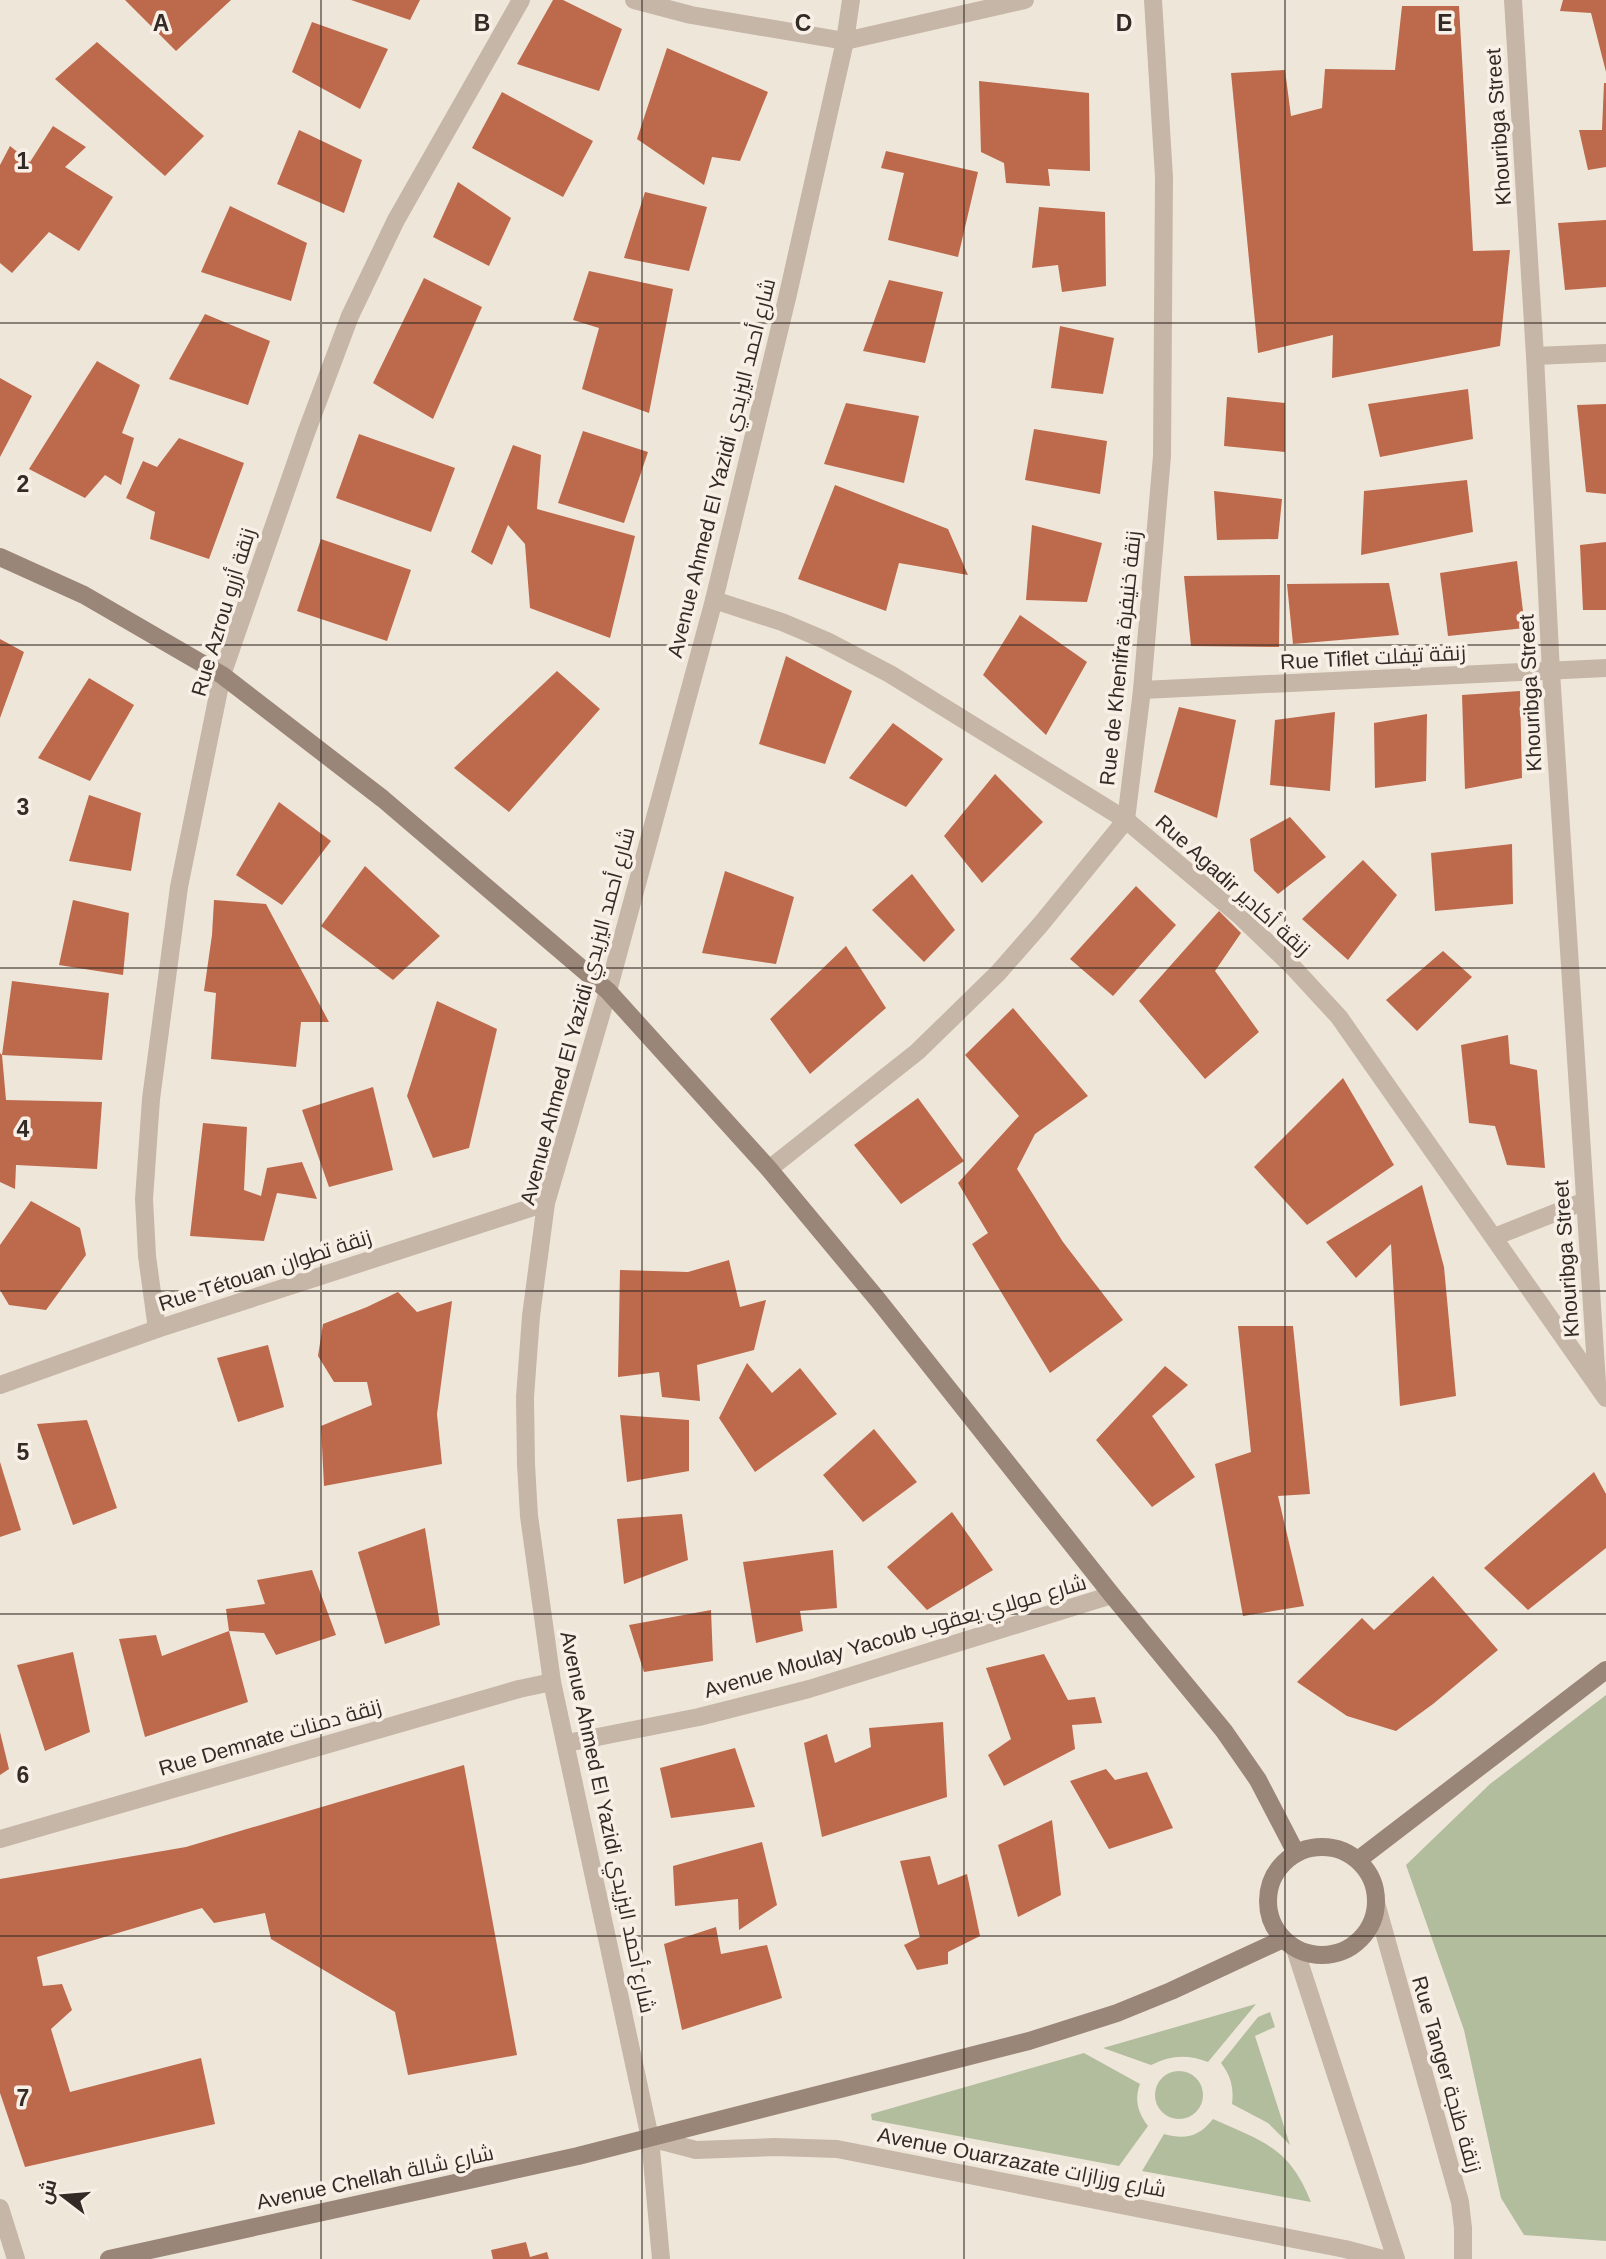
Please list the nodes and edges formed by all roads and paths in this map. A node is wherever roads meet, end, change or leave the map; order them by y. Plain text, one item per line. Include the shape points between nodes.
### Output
1 (521, 0) edge
2 (634, 0) edge
3 (851, 0) edge
4 (1025, 0) edge
5 (1153, 0) edge
6 (1513, 0) edge
7 (845, 41) junction
8 (1606, 353) edge
9 (1535, 356) junction
10 (0, 557) edge
11 (714, 600) junction
12 (1606, 668) edge
13 (1551, 672) junction
14 (222, 676) junction
15 (1142, 690) junction
16 (1126, 820) junction
17 (608, 991) junction
18 (769, 1169) junction
19 (1585, 1201) junction
20 (546, 1203) junction
21 (1494, 1237) junction
22 (157, 1329) junction
23 (0, 1385) edge
24 (1602, 1391) edge
25 (1112, 1595) junction
26 (1606, 1670) edge
27 (552, 1682) junction
28 (567, 1743) junction
29 (0, 1839) edge
30 (1296, 1853) junction
31 (1358, 1860) junction
32 (1376, 1903) junction
33 (1289, 1944) junction
34 (650, 2138) junction
35 (0, 2208) edge
36 (16, 2259) edge
37 (109, 2259) edge
38 (661, 2259) edge
39 (1383, 2259) edge
40 (1396, 2259) edge
41 (1462, 2259) edge

1 - 14 street, Rue Azrou زنقة أزرو via 397,220 351,316
2 - 7 street via 691,15
3 - 7 street, Avenue Ahmed El Yazidi شارع أحمد اليزيدي
4 - 7 street
5 - 15 street, Rue de Khenifra زنقة خنيفرة via 1164,177 1163,401
6 - 9 street, Khouribga Street
7 - 11 street, Avenue Ahmed El Yazidi شارع أحمد اليزيدي
8 - 9 street
9 - 13 street, Khouribga Street
10 - 14 street via 84,595
11 - 16 street, Rue Agadir زنقة أكادير via 827,641 890,674
11 - 17 street, Avenue Ahmed El Yazidi شارع أحمد اليزيدي
12 - 13 street, Rue Tiflet زنقة تيفلت
13 - 15 street, Rue Tiflet زنقة تيفلت
13 - 19 street, Khouribga Street
14 - 17 street via 383,799
14 - 22 street, Rue Azrou زنقة أزرو via 179,887 150,1111 144,1199
15 - 16 street, Rue de Khenifra زنقة خنيفرة
16 - 18 street via 998,973 945,1025
16 - 21 street, Rue Agadir زنقة أكادير via 1239,915 1339,1017
17 - 18 street
17 - 20 street, Avenue Ahmed El Yazidi شارع أحمد اليزيدي
18 - 25 street
19 - 21 street
19 - 24 street, Khouribga Street
20 - 22 street, Rue Tétouan زنقة تطوان
20 - 27 street, Avenue Ahmed El Yazidi شارع أحمد اليزيدي via 525,1397 529,1516
21 - 24 street, Rue Agadir زنقة أكادير
22 - 23 street, Rue Tétouan زنقة تطوان
25 - 28 street, Avenue Moulay Yacoub شارع مولاي يعقوب via 809,1689
25 - 30 street via 1242,1756
26 - 31 street
27 - 28 street, Avenue Ahmed El Yazidi شارع أحمد اليزيدي
27 - 29 street, Rue Demnate زنقة دمنات
28 - 34 street, Avenue Ahmed El Yazidi شارع أحمد اليزيدي
30 - 31 street via 1328,1847
30 - 33 street via 1280,1866 1268,1903 1272,1922
31 - 32 street via 1372,1879
32 - 33 street via 1371,1924 1358,1942 1339,1953 1317,1956
32 - 41 street, Rue Tanger زنقة طنجة via 1460,2202
33 - 34 street, Avenue Chellah شارع شالة via 1062,2032
33 - 40 street
34 - 37 street, Avenue Chellah شارع شالة
34 - 38 street, Avenue Ahmed El Yazidi شارع أحمد اليزيدي
34 - 39 street, Avenue Ouarzazate شارع ورزازات via 696,2150 837,2149
35 - 36 street

